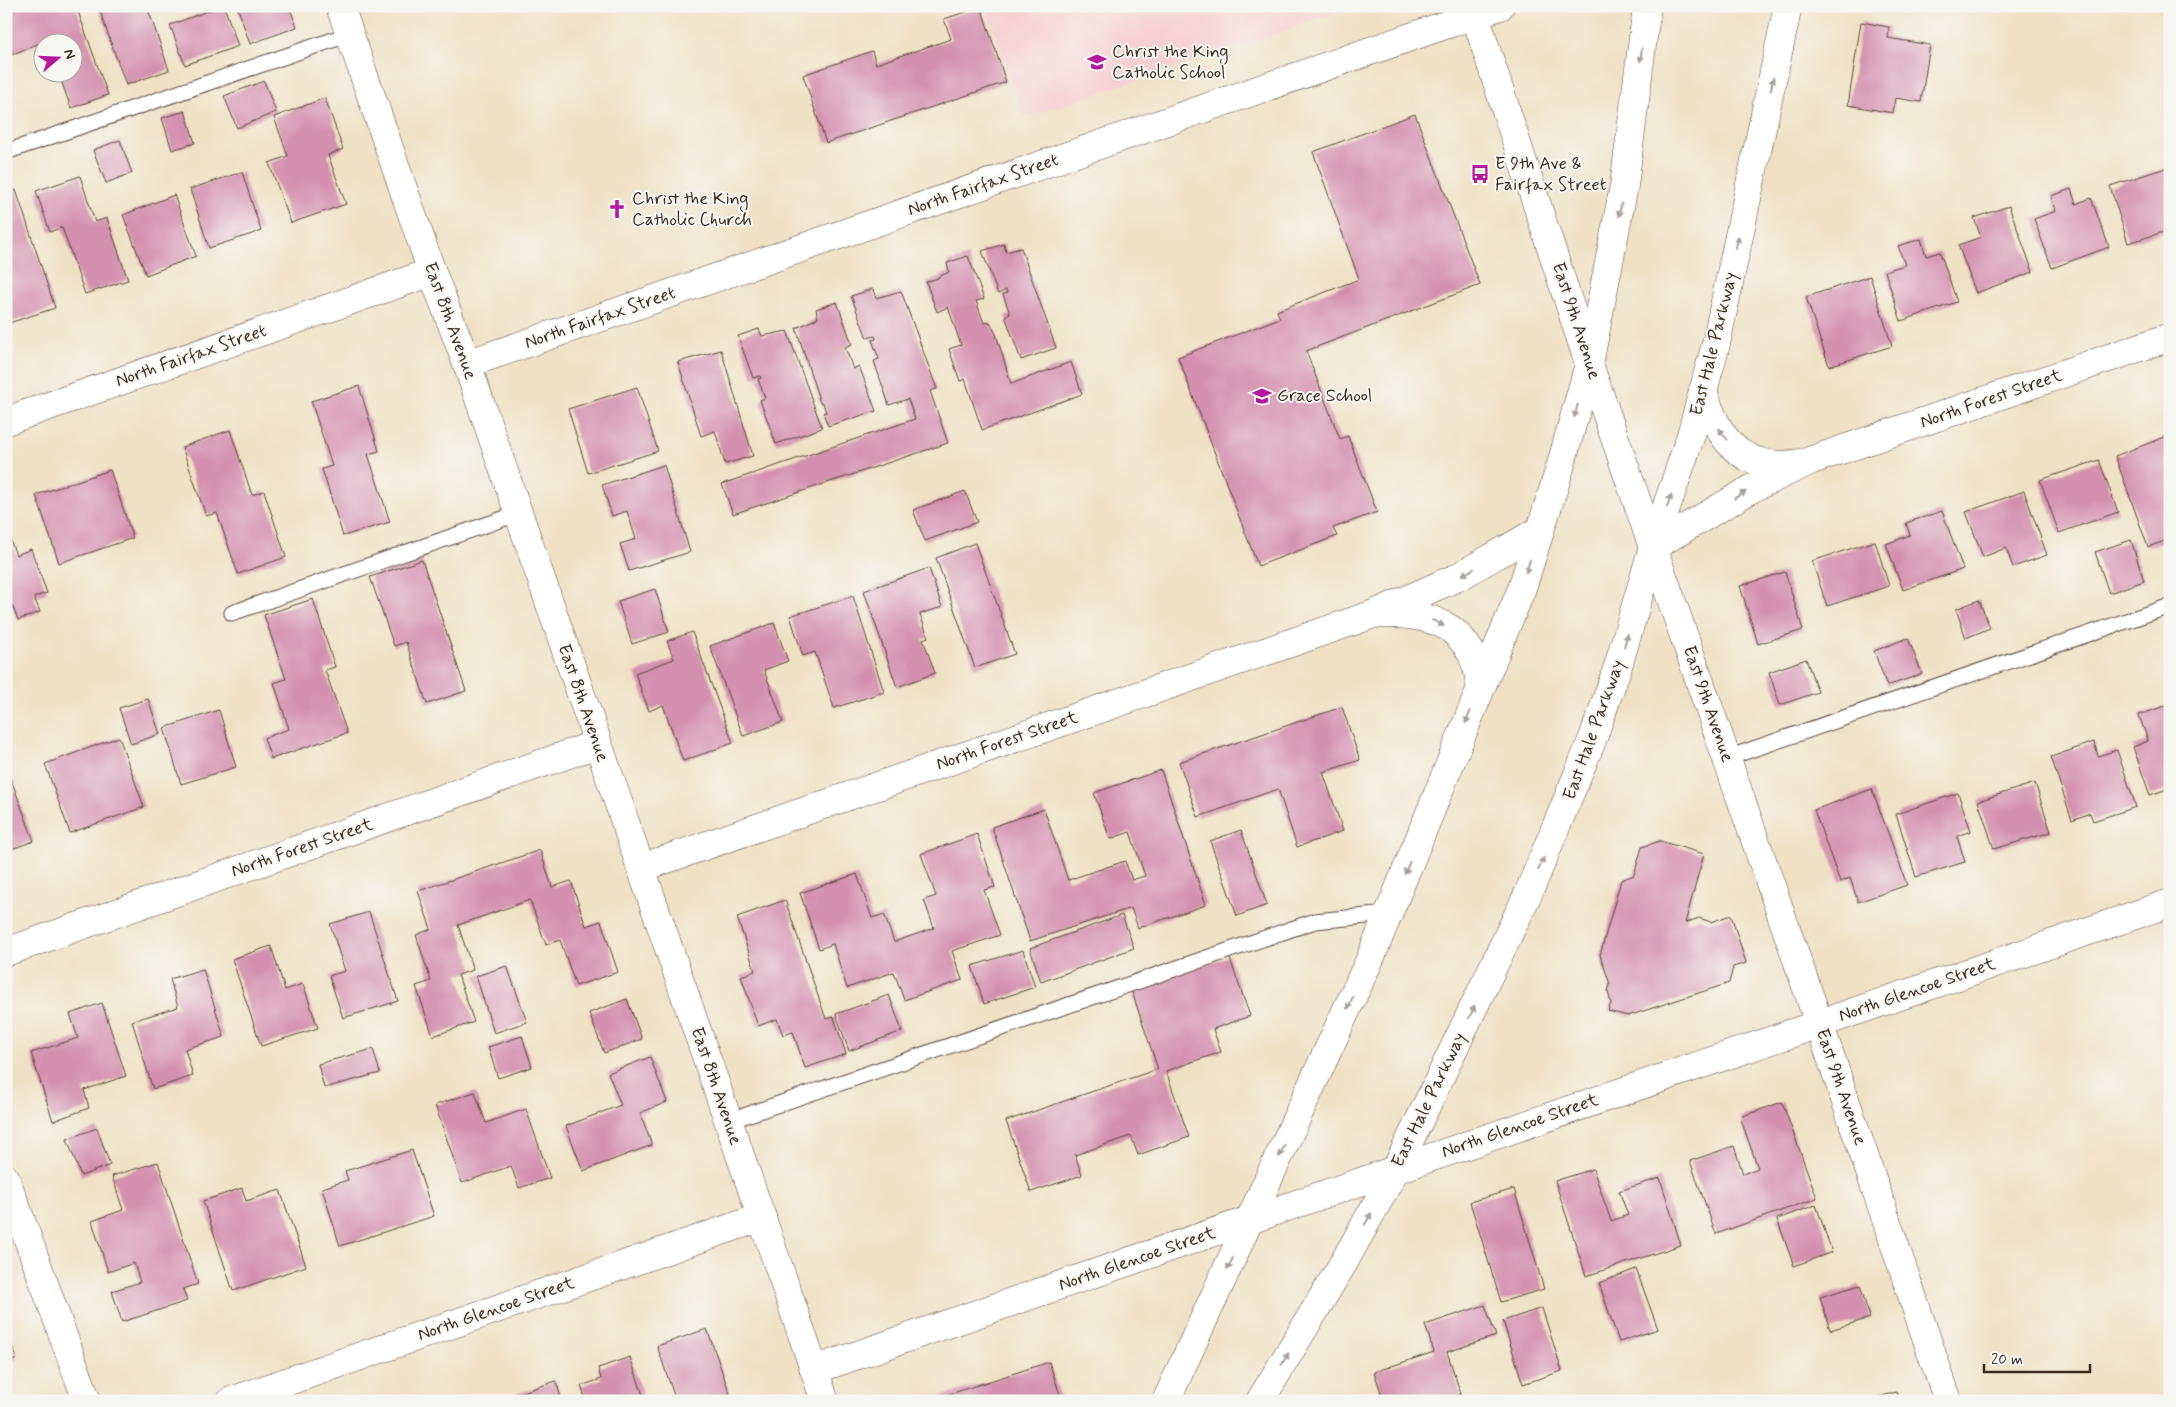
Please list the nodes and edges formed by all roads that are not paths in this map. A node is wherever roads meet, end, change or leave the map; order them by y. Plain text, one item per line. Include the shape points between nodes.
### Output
1 (340, 6) edge
2 (1647, 6) edge
3 (1788, 6) edge
4 (1482, 9) edge
5 (350, 34) junction
6 (6, 152) edge
7 (432, 272) junction
8 (2170, 337) edge
9 (466, 364) junction
10 (1589, 364) junction
11 (1703, 390) junction
12 (6, 421) edge
13 (1812, 460) junction
14 (518, 514) junction
15 (1540, 530) junction
16 (1653, 547) junction
17 (2170, 606) edge
18 (232, 613) dead end
19 (1374, 614) junction
20 (1480, 689) junction
21 (597, 744) junction
22 (1727, 758) junction
23 (641, 868) junction
24 (2170, 903) edge
25 (1388, 914) junction
26 (6, 952) edge
27 (1820, 1023) junction
28 (729, 1121) junction
29 (1396, 1169) junction
30 (6, 1179) edge
31 (762, 1217) junction
32 (1250, 1220) junction
33 (814, 1370) junction
34 (87, 1401) edge
35 (231, 1401) edge
36 (825, 1401) edge
37 (1166, 1401) edge
38 (1260, 1401) edge
39 (1948, 1401) edge

1 - 5 street, East 8th Avenue
2 -> 10 street via 1624,186
11 -> 3 street, East Hale Parkway via 1716,344
4 - 9 street, North Fairfax Street
4 - 10 street, East 9th Avenue
5 - 6 lane
5 - 7 street, East 8th Avenue
7 - 9 street, East 8th Avenue
7 - 12 street, North Fairfax Street
8 - 13 street, North Forest Street
9 - 14 street, East 8th Avenue
10 -> 15 street
10 - 16 street, East 9th Avenue
13 -> 11 street, North Forest Street via 1788,465 1770,464 1742,455 1719,430
16 -> 11 street, East Hale Parkway
16 -> 13 street, North Forest Street via 1753,488
14 - 18 lane
14 - 21 street, East 8th Avenue
15 -> 19 street, North Forest Street via 1458,577
15 -> 20 street via 1522,588
16 - 22 street, East 9th Avenue
29 -> 16 street, East Hale Parkway via 1528,894 1561,817 1618,666
17 - 22 lane
19 -> 20 street, North Forest Street via 1408,614 1453,630 1476,666
19 - 23 street, North Forest Street
20 -> 25 street
21 - 23 street, East 8th Avenue
21 - 26 street, North Forest Street
22 - 27 street, East 9th Avenue
23 - 28 street, East 8th Avenue
24 - 27 street, North Glencoe Street
25 - 28 lane via 1315,921
25 -> 32 street
27 - 29 street, North Glencoe Street
27 - 39 street, East 9th Avenue
28 - 31 street, East 8th Avenue
29 - 32 street, North Glencoe Street
38 -> 29 street, East Hale Parkway
30 - 34 street
31 - 33 street, East 8th Avenue
31 - 35 street, North Glencoe Street
32 - 33 street, North Glencoe Street
32 -> 37 street
33 - 36 street, East 8th Avenue

